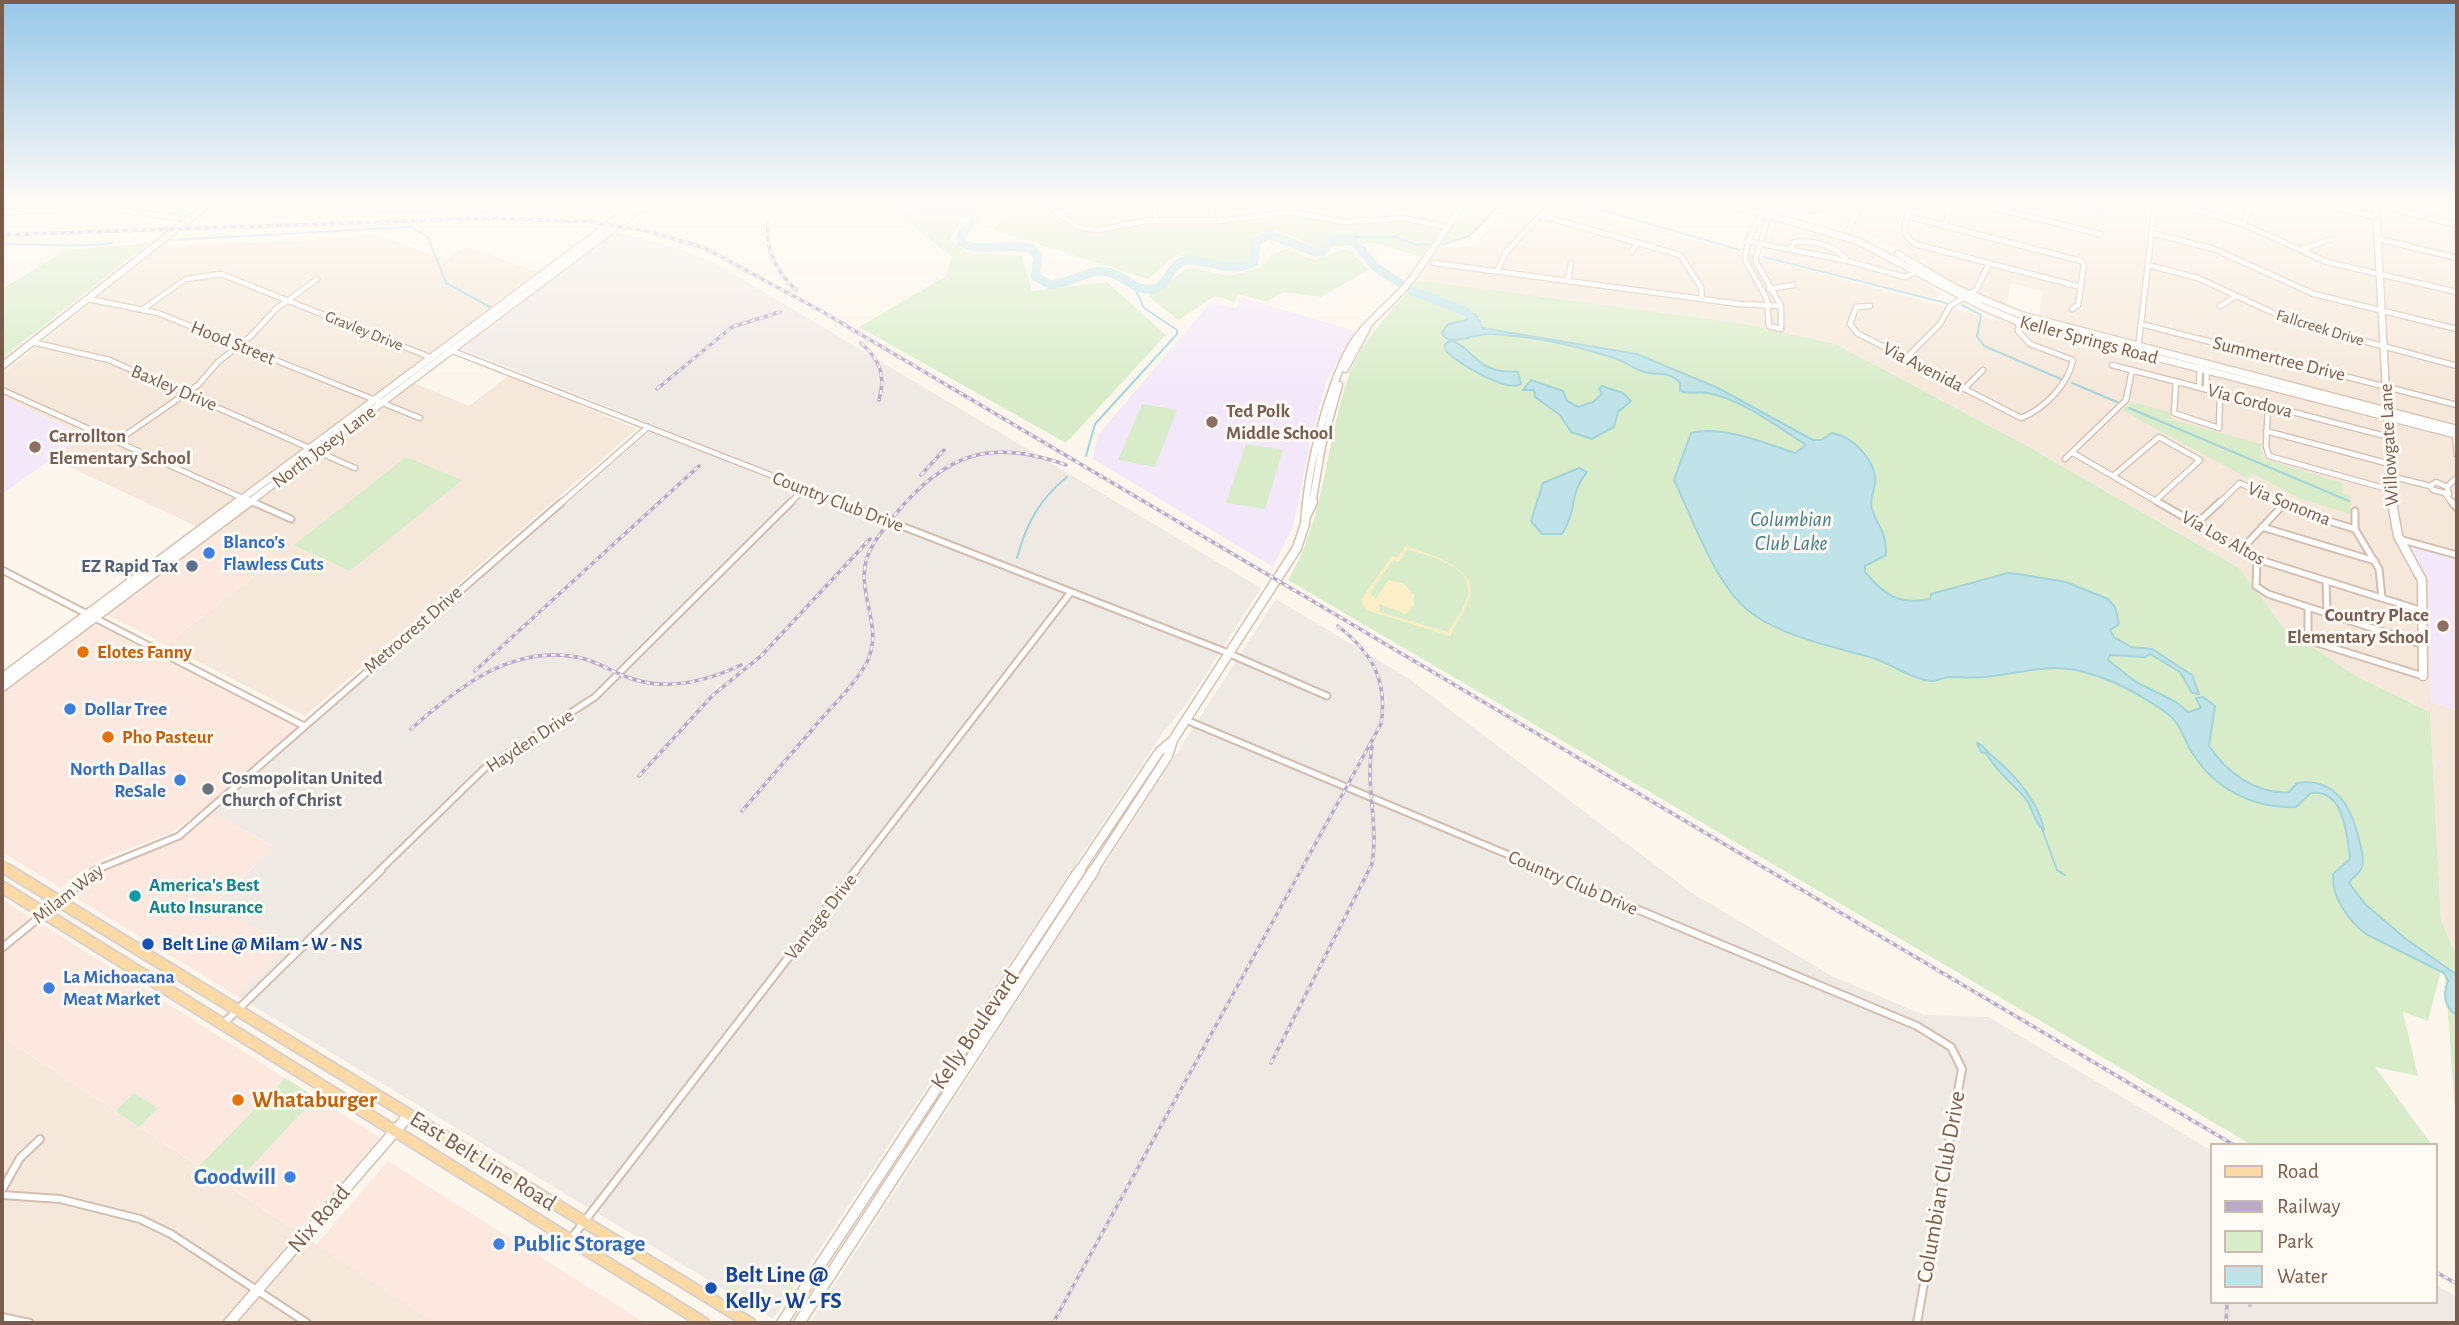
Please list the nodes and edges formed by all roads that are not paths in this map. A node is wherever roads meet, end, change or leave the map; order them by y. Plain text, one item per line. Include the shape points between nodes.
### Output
1 (129, 267) edge
2 (555, 267) edge
3 (561, 267) edge
4 (1420, 267) edge
5 (1464, 267) edge
6 (1499, 267) edge
7 (1570, 267) edge
8 (1689, 267) edge
9 (1749, 267) edge
10 (1759, 267) edge
11 (1869, 267) edge
12 (1908, 267) edge
13 (1918, 267) edge
14 (1988, 267) edge
15 (2000, 267) edge
16 (2084, 267) edge
17 (2148, 267) edge
18 (2155, 267) edge
19 (2254, 267) edge
20 (2350, 267) edge
21 (2379, 267) edge
22 (1497, 271) junction
23 (1916, 272) junction
24 (2379, 274) junction
25 (317, 279) dead end
26 (1568, 280) junction
27 (1793, 285) dead end
28 (2081, 287) junction
29 (1772, 288) junction
30 (1763, 290) junction
31 (2457, 292) edge
32 (1965, 296) junction
33 (2235, 297) junction
34 (88, 299) junction
35 (288, 299) junction
36 (1702, 299) junction
37 (1770, 306) junction
38 (1782, 306) junction
39 (1870, 306) dead end
40 (2220, 306) dead end
41 (143, 309) junction
42 (2072, 309) dead end
43 (2381, 310) junction
44 (2019, 322) junction
45 (2141, 324) junction
46 (2457, 329) edge
47 (32, 342) junction
48 (238, 345) junction
49 (2383, 347) junction
50 (449, 349) junction
51 (2138, 349) junction
52 (432, 358) junction
53 (1906, 358) junction
54 (2112, 365) dead end
55 (2, 366) edge
56 (2203, 366) junction
57 (2457, 366) edge
58 (1983, 370) dead end
59 (2132, 370) junction
60 (2176, 381) junction
61 (2385, 386) junction
62 (2199, 387) junction
63 (1964, 388) junction
64 (2206, 389) junction
65 (2, 390) edge
66 (186, 393) junction
67 (2220, 393) junction
68 (379, 402) junction
69 (2268, 405) junction
70 (2457, 405) edge
71 (2388, 414) junction
72 (420, 418) dead end
73 (648, 427) junction
74 (2219, 428) joint
75 (2266, 431) junction
76 (2456, 433) edge
77 (2389, 437) junction
78 (117, 441) junction
79 (316, 449) junction
80 (2073, 453) junction
81 (2457, 455) edge
82 (2065, 459) dead end
83 (2390, 464) junction
84 (355, 468) dead end
85 (2390, 475) junction
86 (2113, 476) junction
87 (2457, 477) edge
88 (2430, 486) junction
89 (2447, 487) junction
90 (804, 489) junction
91 (2391, 490) junction
92 (2446, 495) junction
93 (249, 498) junction
94 (2155, 501) junction
95 (2283, 505) junction
96 (2457, 508) edge
97 (2355, 512) dead end
98 (290, 519) dead end
99 (2196, 524) junction
100 (2262, 527) junction
101 (2355, 529) junction
102 (2396, 538) junction
103 (2241, 550) junction
104 (2457, 555) edge
105 (2257, 559) junction
106 (2375, 561) junction
107 (2, 570) edge
108 (2326, 581) junction
109 (1071, 592) junction
110 (2382, 598) junction
111 (2308, 608) junction
112 (2423, 611) junction
113 (2327, 614) junction
114 (92, 616) junction
115 (2424, 645) junction
116 (1231, 654) junction
117 (2423, 676) joint
118 (2, 678) edge
119 (2, 687) edge
120 (1327, 696) dead end
121 (1186, 720) junction
122 (304, 726) junction
123 (1172, 740) junction
124 (1122, 806) junction
125 (1133, 811) junction
126 (179, 836) joint
127 (2, 866) edge
128 (2, 887) edge
129 (57, 900) junction
130 (43, 912) junction
131 (1034, 941) junction
132 (1045, 946) junction
133 (2, 948) edge
134 (237, 1010) junction
135 (224, 1023) junction
136 (1955, 1051) joint
137 (936, 1088) junction
138 (948, 1095) junction
139 (409, 1115) junction
140 (395, 1132) junction
141 (40, 1139) dead end
142 (2, 1192) edge
143 (864, 1196) junction
144 (878, 1203) junction
145 (583, 1222) junction
146 (570, 1240) junction
147 (258, 1289) junction
148 (2, 1317) edge
149 (30, 1323) edge
150 (229, 1323) edge
151 (307, 1323) edge
152 (704, 1323) edge
153 (750, 1323) edge
154 (782, 1323) edge
155 (799, 1323) edge
156 (1917, 1323) edge

1 - 34 street
2 - 50 street, North Josey Lane
3 - 50 street, North Josey Lane
4 - 116 street, Kelly Boulevard via 1362,330 1339,369 1324,424 1311,511 1291,559
5 - 22 street
6 - 22 street
7 - 26 street
8 - 36 street via 1701,287
9 - 30 street
10 - 29 street
11 - 23 street via 1905,277
12 - 23 street, Keller Springs Road
13 - 32 street, Keller Springs Road
14 - 32 street via 1976,290
15 - 28 street
16 - 28 street
17 - 45 street
18 - 33 street, Fallcreek Drive via 2198,278
19 - 43 street via 2314,294
20 - 24 street
21 - 24 street, Willowgate Lane
22 - 26 street
23 - 32 street, Keller Springs Road
24 - 31 street
24 - 43 street, Willowgate Lane
25 - 35 street
26 - 36 street
27 - 29 street
28 - 42 street via 2078,305
29 - 30 street
29 - 38 street
30 - 37 street
32 - 44 street, Keller Springs Road
32 - 51 street, Keller Springs Road
32 - 53 street via 1950,306 1940,324
33 - 40 street
33 - 49 street, Fallcreek Drive via 2293,322
34 - 41 street, Hood Street
34 - 47 street
35 - 41 street, Gravley Drive via 211,274 177,284
35 - 48 street
35 - 52 street, Gravley Drive
36 - 37 street
37 - 38 street
37 - 38 street via 1769,326 1776,329 1783,326
39 - 53 street, Via Avenida via 1856,307 1852,329
41 - 48 street, Hood Street
43 - 46 street
43 - 49 street, Willowgate Lane
44 - 51 street, Keller Springs Road
44 - 63 street, Via Avenida via 2018,331 2027,343 2073,360 2071,374 2028,416 2018,417
45 - 51 street
45 - 61 street, Summertree Drive
47 - 55 street
47 - 66 street, Baxley Drive via 97,356
48 - 66 street
48 - 68 street, Hood Street
49 - 57 street, Fallcreek Drive
49 - 61 street, Willowgate Lane
50 - 52 street, North Josey Lane
50 - 68 street, North Josey Lane
50 - 73 street, Country Club Drive
51 - 56 street, Keller Springs Road
52 - 68 street, North Josey Lane
53 - 63 street, Via Avenida
54 - 59 street, Via Cordova
56 - 62 street
56 - 64 street
56 - 71 street, Keller Springs Road
58 - 63 street
59 - 60 street, Via Cordova
59 - 80 street via 2126,400
60 - 62 street, Via Cordova
60 - 74 street via 2174,413
61 - 70 street, Summertree Drive
61 - 71 street, Willowgate Lane
62 - 64 street, Via Cordova
64 - 67 street, Via Cordova
65 - 78 street
66 - 78 street
66 - 79 street, Baxley Drive
67 - 69 street, Via Cordova
67 - 74 street
68 - 72 street
68 - 79 street, North Josey Lane
69 - 75 street
69 - 77 street, Via Cordova
71 - 76 street, Keller Springs Road
71 - 77 street, Willowgate Lane
73 - 90 street, Country Club Drive
73 - 122 street, Metrocrest Drive
75 - 83 street
75 - 91 street via 2266,453 2273,458
76 - 81 street
77 - 83 street, Willowgate Lane
78 - 93 street
79 - 84 street, Baxley Drive
79 - 93 street, North Josey Lane
80 - 82 street
80 - 86 street, Via Los Altos
83 - 85 street, Willowgate Lane
85 - 88 street
85 - 91 street, Willowgate Lane
86 - 94 street, Via Los Altos
86 - 94 street via 2159,437 2200,460
87 - 89 street
88 - 89 street via 2435,482
88 - 92 street
89 - 92 street
90 - 109 street, Country Club Drive
90 - 134 street, Hayden Drive via 595,697 485,768
91 - 102 street, Willowgate Lane
92 - 96 street
93 - 98 street
93 - 114 street, North Josey Lane
94 - 99 street, Via Los Altos
95 - 99 street, Via Sonoma via 2240,483
95 - 100 street
95 - 101 street, Via Sonoma
97 - 101 street
99 - 103 street, Via Los Altos
100 - 103 street
100 - 106 street
101 - 106 street
102 - 104 street
102 - 112 street, Willowgate Lane via 2420,575
103 - 105 street, Via Los Altos
105 - 108 street, Via Los Altos
105 - 111 street via 2258,589
106 - 110 street
107 - 114 street
108 - 110 street, Via Los Altos
108 - 113 street
109 - 116 street, Country Club Drive
109 - 145 street, Vantage Drive
110 - 112 street, Via Los Altos
111 - 113 street
111 - 117 street via 2308,632 2314,642
112 - 115 street, Willowgate Lane
113 - 115 street
114 - 118 street, North Josey Lane
114 - 119 street, North Josey Lane
114 - 122 street
115 - 117 street, Willowgate Lane
116 - 120 street
116 - 121 street, Kelly Boulevard
121 - 123 street, Kelly Boulevard
121 - 136 street, Country Club Drive via 1880,1011 1931,1034
122 - 126 street, Metrocrest Drive
123 - 124 street, Kelly Boulevard
123 - 125 street, Kelly Boulevard via 1168,756
124 - 125 street
124 - 131 street, Kelly Boulevard
125 - 132 street, Kelly Boulevard
126 - 129 street, Milam Way via 106,864
127 - 129 main road, East Belt Line Road
128 - 130 main road, East Belt Line Road
129 - 130 street, Milam Way
129 - 134 main road, East Belt Line Road
130 - 133 street, Milam Way
130 - 135 main road, East Belt Line Road
131 - 132 street
131 - 137 street, Kelly Boulevard
132 - 138 street, Kelly Boulevard
134 - 135 street, Hayden Drive
134 - 139 main road, East Belt Line Road
135 - 140 main road, East Belt Line Road
136 - 156 street, Columbian Club Drive via 1962,1069
137 - 138 street
137 - 143 street, Kelly Boulevard
138 - 144 street, Kelly Boulevard
139 - 140 street, Nix Road
139 - 145 main road, East Belt Line Road
140 - 146 main road, East Belt Line Road
140 - 147 street, Nix Road
141 - 142 street via 20,1158
142 - 147 street via 60,1199 140,1219
143 - 144 street
143 - 154 street, Kelly Boulevard
144 - 155 street, Kelly Boulevard
145 - 146 street, Vantage Drive
145 - 153 main road, East Belt Line Road
146 - 152 main road, East Belt Line Road
147 - 150 street, Nix Road
147 - 151 street
148 - 149 street

